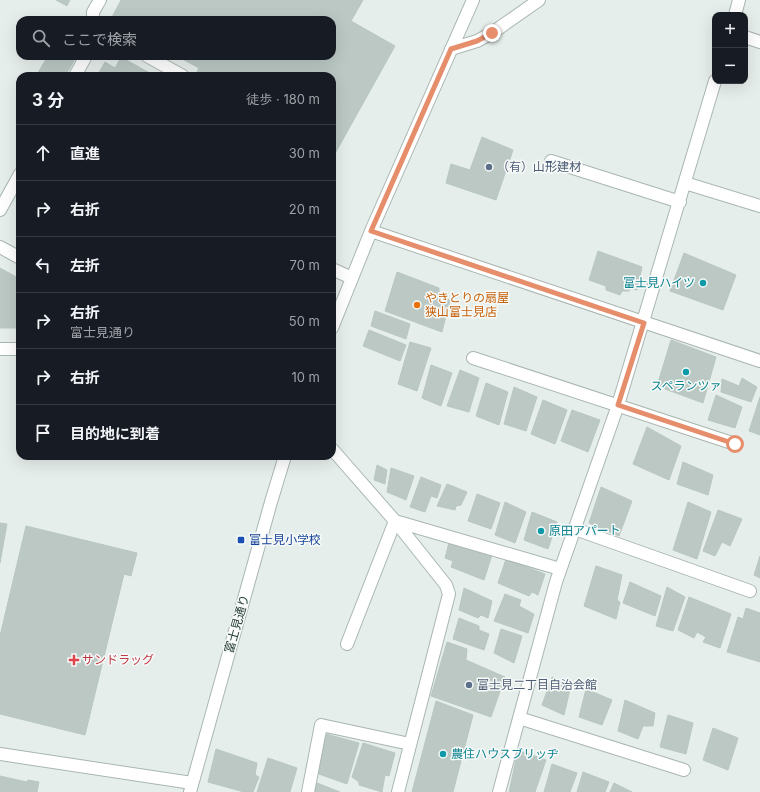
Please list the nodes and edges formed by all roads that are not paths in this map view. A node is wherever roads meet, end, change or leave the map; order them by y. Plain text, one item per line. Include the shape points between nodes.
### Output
1 (100, 0) edge
2 (474, 0) edge
3 (539, 0) edge
4 (739, 0) edge
5 (736, 12) edge
6 (93, 16) edge
7 (748, 38) edge
8 (760, 42) edge
9 (451, 49) junction
10 (84, 60) edge
11 (154, 60) edge
12 (77, 72) edge
13 (177, 72) edge
14 (714, 84) edge
15 (551, 161) dead end
16 (16, 181) edge
17 (685, 183) junction
18 (680, 202) junction
19 (760, 206) edge
20 (0, 210) edge
21 (371, 231) junction
22 (0, 247) edge
23 (16, 256) edge
24 (336, 270) edge
25 (352, 278) junction
26 (336, 318) edge
27 (644, 323) junction
28 (0, 348) edge
29 (16, 349) edge
30 (473, 358) dead end
31 (760, 361) edge
32 (618, 405) junction
33 (735, 444) dead end
34 (336, 454) edge
35 (284, 460) edge
36 (395, 521) junction
37 (575, 529) junction
38 (560, 569) junction
39 (750, 591) dead end
40 (347, 644) dead end
41 (519, 718) junction
42 (410, 744) junction
43 (0, 754) edge
44 (684, 770) dead end
45 (191, 787) edge
46 (308, 792) edge
47 (398, 792) edge
48 (498, 792) edge

1 - 6 street
2 - 9 street
3 - 9 street via 492,33
4 - 5 street
7 - 8 street
9 - 21 street
10 - 12 street
11 - 13 street
14 - 17 street
15 - 18 street
16 - 20 street
17 - 18 street
17 - 19 street
18 - 27 street
21 - 25 street
21 - 27 street
22 - 23 street
24 - 25 street
25 - 26 street
27 - 31 street
27 - 32 street
28 - 29 street
30 - 32 street
32 - 33 street
32 - 37 street
34 - 36 street
35 - 45 street, 富士見通り
36 - 38 street
36 - 40 street
36 - 42 street via 446,585 449,594
37 - 38 street
37 - 39 street
38 - 41 street
41 - 44 street
41 - 48 street
42 - 46 street via 321,725
42 - 47 street
43 - 45 street

